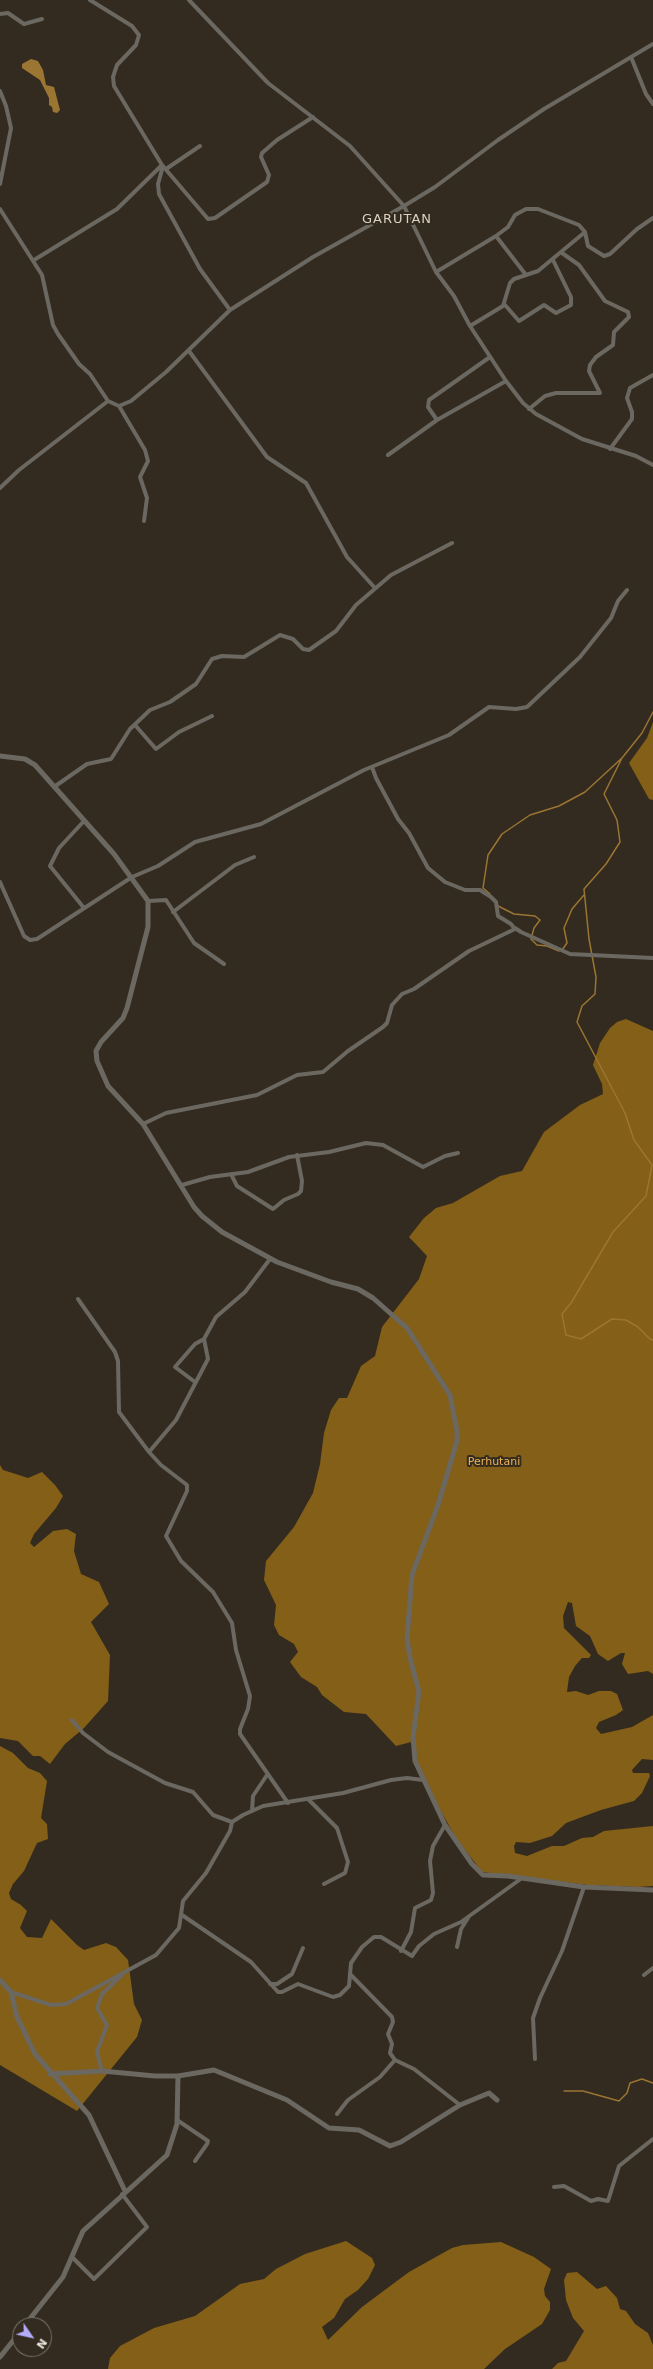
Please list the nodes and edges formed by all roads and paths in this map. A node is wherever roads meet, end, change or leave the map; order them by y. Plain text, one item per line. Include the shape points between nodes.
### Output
1 (90, 0) edge
2 (189, 0) edge
3 (0, 14) edge
4 (42, 19) dead end
5 (653, 44) edge
6 (631, 57) junction
7 (0, 91) edge
8 (653, 104) edge
9 (313, 117) junction
10 (200, 146) dead end
11 (164, 167) junction
12 (0, 184) edge
13 (404, 206) junction
14 (0, 209) edge
15 (653, 218) edge
16 (585, 232) junction
17 (496, 236) junction
18 (562, 253) junction
19 (34, 260) junction
20 (553, 260) junction
21 (436, 272) junction
22 (526, 275) junction
23 (505, 305) junction
24 (230, 310) junction
25 (470, 326) junction
26 (189, 351) junction
27 (490, 357) junction
28 (653, 374) edge
29 (506, 381) junction
30 (108, 401) junction
31 (120, 406) junction
32 (529, 409) junction
33 (437, 420) junction
34 (610, 448) junction
35 (388, 455) dead end
36 (653, 465) edge
37 (0, 488) edge
38 (144, 521) dead end
39 (452, 543) dead end
40 (375, 588) junction
41 (627, 590) dead end
42 (212, 716) dead end
43 (135, 725) junction
44 (0, 756) edge
45 (372, 767) junction
46 (54, 787) junction
47 (84, 821) junction
48 (254, 857) dead end
49 (132, 877) junction
50 (0, 882) edge
51 (148, 901) junction
52 (84, 908) junction
53 (173, 912) junction
54 (515, 928) junction
55 (653, 958) edge
56 (224, 964) dead end
57 (143, 1124) junction
58 (458, 1153) dead end
59 (297, 1156) junction
60 (231, 1174) junction
61 (182, 1185) junction
62 (270, 1259) junction
63 (78, 1299) dead end
64 (204, 1340) junction
65 (195, 1382) junction
66 (149, 1452) junction
67 (72, 1720) dead end
68 (267, 1775) junction
69 (423, 1780) junction
70 (308, 1799) junction
71 (288, 1803) junction
72 (252, 1811) junction
73 (232, 1822) junction
74 (445, 1825) junction
75 (522, 1878) junction
76 (324, 1884) dead end
77 (584, 1887) junction
78 (653, 1890) edge
79 (182, 1915) junction
80 (469, 1916) junction
81 (456, 1947) dead end
82 (303, 1948) dead end
83 (401, 1951) junction
84 (653, 1968) edge
85 (127, 1970) junction
86 (350, 1974) junction
87 (644, 1975) dead end
88 (0, 1980) edge
89 (270, 1984) junction
90 (11, 1992) junction
91 (535, 2059) dead end
92 (395, 2060) junction
93 (102, 2071) junction
94 (50, 2074) junction
95 (178, 2076) junction
96 (497, 2100) dead end
97 (460, 2105) junction
98 (337, 2114) dead end
99 (177, 2120) junction
100 (653, 2139) edge
101 (195, 2161) dead end
102 (554, 2187) dead end
103 (124, 2192) junction
104 (72, 2258) junction
105 (31, 2317) edge
106 (12, 2342) edge
107 (0, 2357) edge

1 - 11 street via 132,26 139,35 136,45 117,65 113,81
2 - 9 street via 268,83
3 - 4 street via 8,13 24,24
5 - 6 street
6 - 8 street via 646,94
6 - 13 street via 544,109 435,187
7 - 12 street via 12,128
9 - 11 street via 262,153 268,182 213,219 205,216
9 - 13 street via 350,146
10 - 11 street
11 - 19 street via 116,209
11 - 24 street via 158,184 159,194 196,264
13 - 21 street
13 - 24 street via 313,257
14 - 19 street
15 - 16 street via 607,256 600,255 588,246
16 - 17 street via 575,223 530,208 515,215 508,227
16 - 18 street
17 - 21 street
17 - 22 street
18 - 20 street
18 - 32 street via 579,265 604,301 623,309 629,317 614,332 613,345 590,364 589,371 600,392 556,393 541,398
19 - 30 street via 46,287 55,328 66,347 90,374
20 - 22 street via 538,271
20 - 23 street via 571,296 571,305 556,313 544,305 519,320
21 - 25 street via 454,296
22 - 23 street via 510,283
23 - 25 street
24 - 26 street
25 - 27 street
26 - 31 street via 143,392 126,405
26 - 40 street via 267,457 306,483 312,490 347,557
27 - 29 street
27 - 33 street via 429,400 428,406
28 - 34 street via 630,388 627,398 632,419
29 - 32 street
29 - 33 street
30 - 31 street
30 - 37 street via 19,470
31 - 38 street via 146,450 148,461 140,478 148,498
32 - 34 street via 582,439
33 - 35 street
34 - 36 street via 636,456
39 - 40 street via 408,565
40 - 43 street via 356,605 336,631 313,648 304,650 292,639 280,634 244,657 216,657 209,662 192,687 166,704 150,710
41 - 45 street via 618,601 611,618 580,657 530,706 520,709 489,707 449,736
42 - 43 street via 180,732 156,749
43 - 46 street via 127,732 111,759 87,764
44 - 46 street via 31,762
45 - 49 street via 261,824 195,842 158,866
45 - 54 street via 398,819 409,833 428,868 445,882 465,890 480,890 491,897 496,902 498,916
46 - 47 street
47 - 49 street
47 - 52 street via 59,848 50,866
48 - 53 street via 235,865
49 - 51 street
49 - 52 street
50 - 52 street via 24,936 30,940 37,939
51 - 53 street via 164,899
51 - 57 street via 148,927 128,1008 96,1051 97,1061 108,1086
53 - 56 street via 194,943
54 - 55 street via 570,954
54 - 57 street via 469,951 414,989 402,994 392,1005 384,1027 348,1051 323,1072 297,1075 257,1095 166,1113
57 - 61 street
58 - 59 street via 445,1156 426,1167 383,1145 371,1143
59 - 60 street via 248,1172
59 - 60 street via 302,1181 301,1191 273,1209 237,1186
60 - 61 street
61 - 62 street via 194,1207 211,1224
62 - 64 street via 245,1292 219,1313
62 - 69 street via 331,1282 358,1289 374,1298 407,1328 450,1395 457,1441 409,1590 408,1646 419,1692 413,1745 415,1761
63 - 66 street via 115,1352 118,1361 119,1412
64 - 65 street via 209,1357
64 - 65 street via 192,1347 175,1367
65 - 66 street via 176,1420
66 - 68 street via 187,1485 187,1491 166,1536 181,1561 213,1592 232,1623 236,1650 247,1679 250,1696 240,1732
67 - 73 street via 83,1733 108,1752 165,1783 193,1792 213,1816
68 - 71 street
68 - 72 street via 253,1796
69 - 70 street via 396,1779 353,1791
69 - 74 street
70 - 71 street
70 - 76 street via 337,1828 348,1862 345,1873
71 - 72 street via 263,1806
72 - 73 street
73 - 79 street via 230,1831 208,1870 184,1899
74 - 75 street via 479,1872 487,1876
74 - 83 street via 433,1846 430,1861 433,1893 431,1900 415,1908 411,1932
75 - 77 street
75 - 80 street
77 - 78 street
77 - 91 street via 562,1951 533,2018
79 - 85 street via 179,1928 161,1951
79 - 89 street via 251,1962
80 - 81 street via 461,1929
80 - 83 street via 434,1934 419,1946 412,1956
82 - 89 street via 292,1974 277,1984
83 - 86 street via 376,1936 356,1954 350,1965
84 - 87 street
85 - 90 street via 78,2000 61,2005 46,2004
85 - 93 street via 102,1994 97,2008 107,2025 97,2052
86 - 89 street via 349,1986 340,1995 333,1997 298,1984 279,1992
86 - 92 street via 392,2017 393,2022 388,2034 392,2044 390,2053
88 - 90 street
90 - 94 street via 17,2017 26,2036
92 - 97 street via 414,2069
92 - 98 street via 380,2077 348,2100
93 - 94 street
93 - 95 street
94 - 103 street via 89,2115
95 - 97 street via 214,2070 281,2097 329,2128 359,2130 390,2146 401,2142
95 - 99 street
96 - 97 street via 489,2093
99 - 101 street via 208,2141
99 - 103 street via 165,2159
100 - 102 street via 619,2166 608,2201 591,2200 564,2186
103 - 104 street via 83,2231
103 - 104 street via 147,2227 94,2279
104 - 105 street via 63,2277
106 - 107 street

